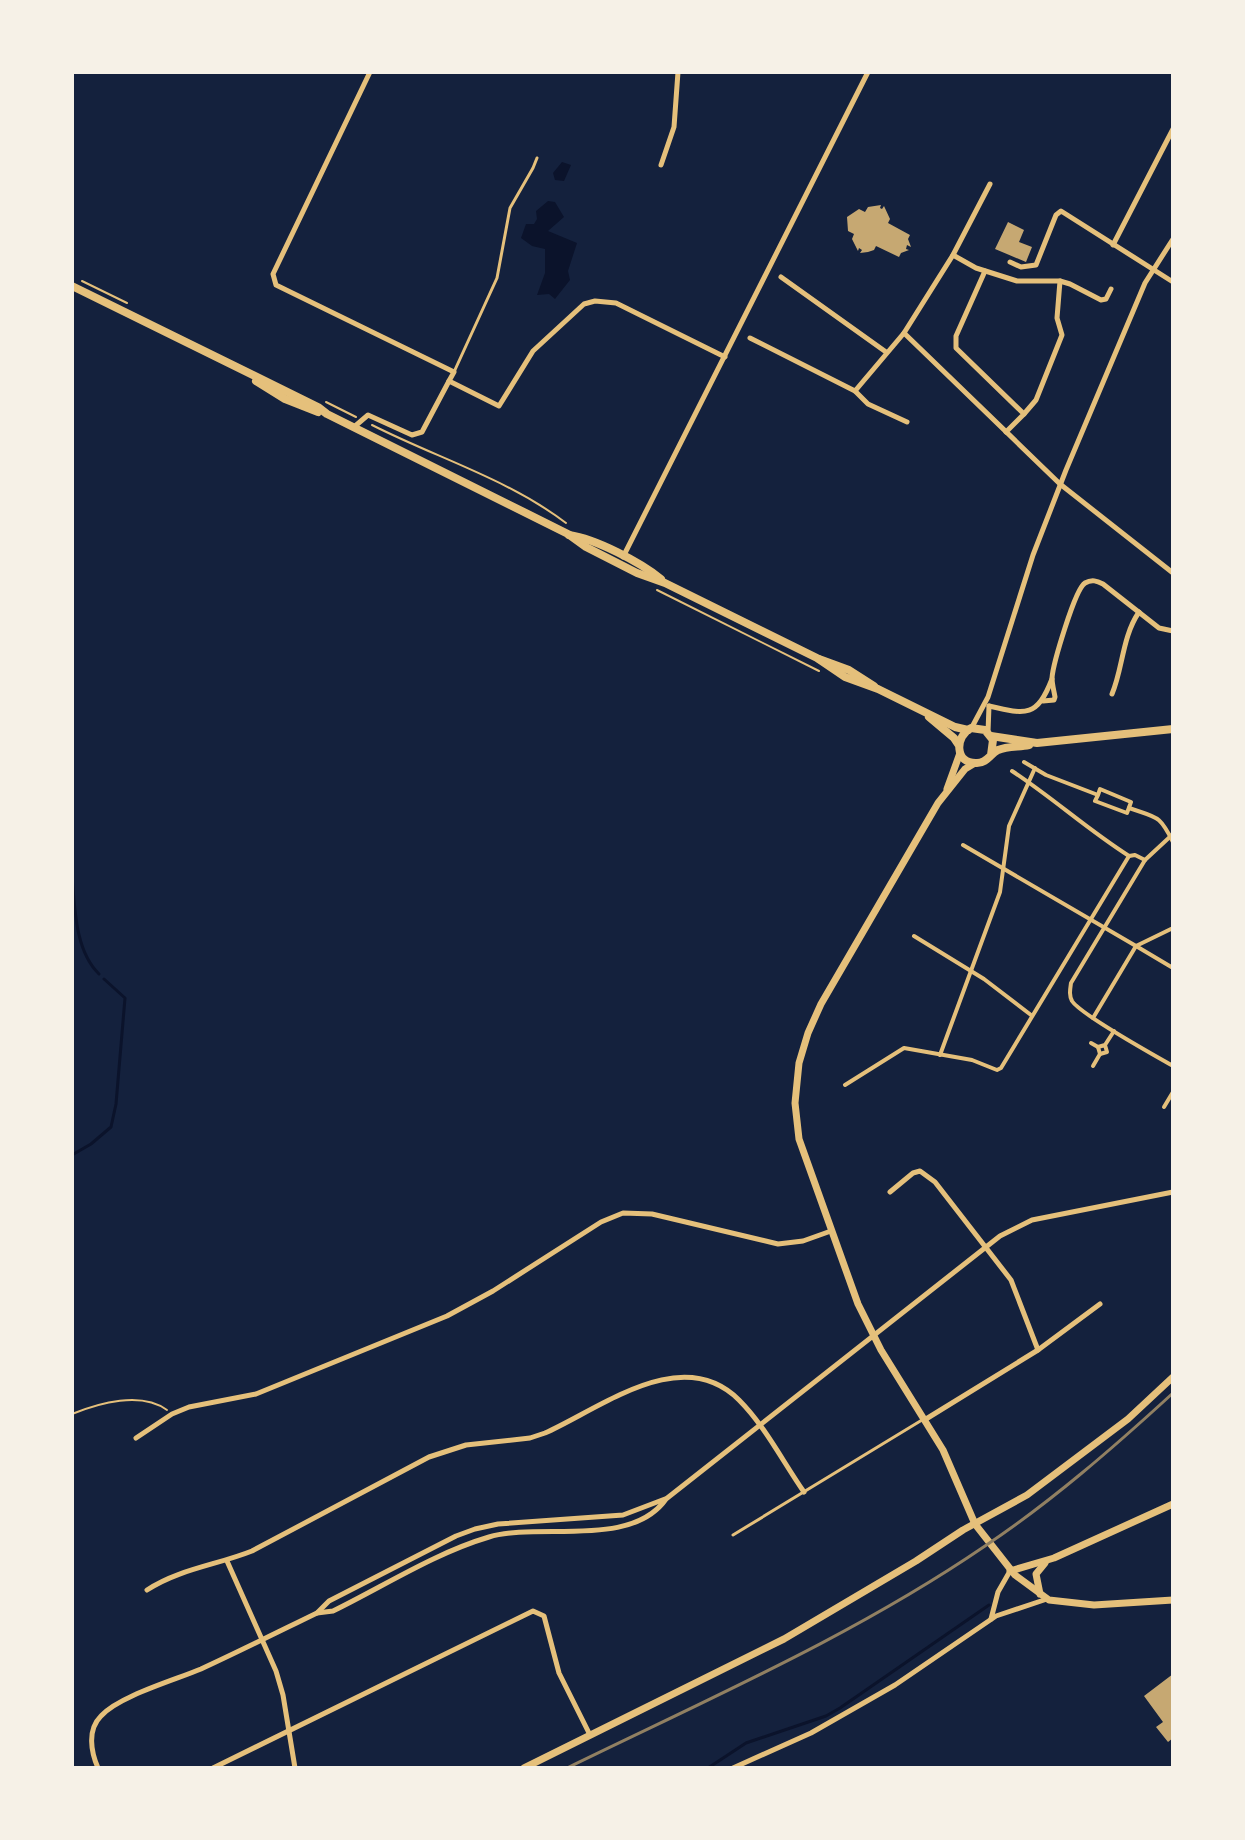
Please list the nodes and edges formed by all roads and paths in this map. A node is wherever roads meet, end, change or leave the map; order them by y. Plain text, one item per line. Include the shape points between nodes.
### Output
1 (370, 72) edge
2 (678, 72) edge
3 (868, 72) edge
4 (1173, 129) edge
5 (537, 158) dead end
6 (661, 165) dead end
7 (990, 184) dead end
8 (1173, 239) edge
9 (1113, 245) junction
10 (953, 255) junction
11 (1010, 262) dead end
12 (985, 271) junction
13 (1152, 271) junction
14 (781, 277) dead end
15 (82, 281) dead end
16 (1060, 281) junction
17 (1173, 282) edge
18 (72, 286) edge
19 (1111, 289) dead end
20 (129, 304) dead end
21 (904, 333) junction
22 (750, 338) dead end
23 (886, 352) junction
24 (725, 357) junction
25 (454, 372) junction
26 (449, 381) junction
27 (855, 391) junction
28 (321, 399) dead end
29 (1024, 414) junction
30 (362, 420) junction
31 (907, 422) dead end
32 (354, 427) junction
33 (1006, 432) junction
34 (1060, 484) junction
35 (570, 530) junction
36 (621, 560) junction
37 (1172, 568) edge
38 (650, 586) dead end
39 (1139, 612) junction
40 (1173, 631) edge
41 (825, 674) dead end
42 (1112, 694) dead end
43 (988, 697) junction
44 (989, 706) junction
45 (926, 714) junction
46 (970, 729) junction
47 (1173, 729) edge
48 (990, 735) junction
49 (1037, 743) junction
50 (959, 748) junction
51 (991, 755) junction
52 (1024, 762) dead end
53 (975, 763) junction
54 (1035, 768) junction
55 (1012, 771) dead end
56 (1029, 782) junction
57 (946, 791) junction
58 (1098, 795) junction
59 (1129, 808) junction
60 (1172, 835) edge
61 (1173, 842) edge
62 (963, 845) dead end
63 (1129, 856) junction
64 (1145, 860) junction
65 (1004, 869) junction
66 (1091, 919) junction
67 (1105, 927) junction
68 (1173, 928) edge
69 (914, 936) dead end
70 (1136, 946) junction
71 (1173, 968) edge
72 (971, 971) junction
73 (1032, 1016) junction
74 (1093, 1018) junction
75 (1114, 1031) junction
76 (1091, 1043) dead end
77 (1105, 1045) junction
78 (1098, 1047) junction
79 (1104, 1053) junction
80 (940, 1055) junction
81 (1113, 1056) dead end
82 (1093, 1066) dead end
83 (1173, 1066) edge
84 (845, 1085) dead end
85 (1173, 1092) edge
86 (1164, 1107) dead end
87 (890, 1192) dead end
88 (1173, 1192) edge
89 (831, 1231) junction
90 (986, 1247) junction
91 (1100, 1304) dead end
92 (873, 1337) junction
93 (1038, 1350) junction
94 (1173, 1377) edge
95 (72, 1414) edge
96 (172, 1414) junction
97 (926, 1419) junction
98 (759, 1426) junction
99 (136, 1438) dead end
100 (804, 1492) junction
101 (666, 1499) junction
102 (1173, 1504) edge
103 (975, 1524) junction
104 (733, 1535) dead end
105 (1054, 1558) junction
106 (227, 1561) junction
107 (1010, 1571) junction
108 (147, 1590) dead end
109 (1044, 1597) junction
110 (1173, 1600) edge
111 (317, 1613) junction
112 (991, 1619) junction
113 (262, 1640) junction
114 (289, 1730) junction
115 (590, 1735) junction
116 (223, 1766) edge
117 (98, 1768) edge
118 (213, 1768) edge
119 (295, 1768) edge
120 (524, 1768) edge
121 (733, 1768) edge

1 - 25 street via 273,280 281,289
2 - 6 street via 674,127
3 - 24 street
4 - 9 street
5 - 25 lane via 510,208 497,278
7 - 10 street
8 - 13 street
9 - 11 street via 1061,211 1036,265
9 - 13 street
10 - 12 street
10 - 21 street
12 - 16 street via 1017,281
12 - 29 street via 956,336 956,348
13 - 17 street
13 - 34 street
14 - 23 street
15 - 20 path
16 - 19 street via 1101,300
16 - 29 street via 1057,318 1062,335 1036,400
18 - 32 main road
21 - 23 street
21 - 33 street
22 - 27 street
23 - 27 street
24 - 26 street via 616,303 595,301 584,304 533,351 499,406
24 - 36 street
25 - 26 street
26 - 30 street via 422,432 412,435 368,415
27 - 31 street via 868,404
28 - 30 path
29 - 33 street
30 - 32 street
30 - 35 path via 529,499
32 - 35 main road via 537,519
33 - 34 street
34 - 37 street
34 - 43 street
35 - 36 main road via 586,547
36 - 45 main road via 647,578 859,675
38 - 41 path
39 - 40 street via 1159,628
39 - 42 street
39 - 44 street via 1103,584 1085,583 1061,641 1052,678 1054,700 1027,711
43 - 44 street
43 - 46 street
44 - 48 street
45 - 46 main road
45 - 50 main road
46 - 48 main road
46 - 50 main road via 961,736
47 - 49 main road
48 - 49 main road
48 - 51 main road
49 - 51 main road
50 - 53 main road
50 - 57 street
51 - 53 main road
52 - 54 street
53 - 57 street
54 - 56 street
54 - 58 street
55 - 56 street
56 - 63 street
56 - 65 street via 1009,826
57 - 89 street via 821,1004 799,1063 799,1139
58 - 59 street via 1095,801 1127,813
58 - 59 street via 1100,789 1129,801
59 - 60 street via 1159,819
60 - 61 street
60 - 64 street
62 - 65 street
63 - 64 street
63 - 66 street
64 - 67 street
65 - 66 street
65 - 72 street
66 - 67 street
66 - 73 street
67 - 70 street
67 - 74 street via 1069,992 1076,1006
68 - 70 street
69 - 72 street
70 - 71 street
70 - 74 street
72 - 73 street
72 - 80 street
73 - 80 street via 997,1070
74 - 75 street
75 - 77 street
75 - 83 street
76 - 78 street
77 - 78 street
77 - 79 street
78 - 79 street
79 - 81 street
79 - 82 street
80 - 84 street via 904,1048
85 - 86 street
87 - 90 street via 913,1173 928,1174
88 - 90 street via 1032,1220
89 - 92 street
89 - 96 street via 778,1244 652,1214 623,1213 447,1316 256,1394
90 - 92 street
90 - 93 street via 1017,1290
91 - 93 street
92 - 97 street
92 - 98 street
93 - 97 street
94 - 103 street via 1053,1476
95 - 96 path via 122,1401 149,1402
96 - 99 street
97 - 100 lane
97 - 103 street
98 - 100 street
98 - 101 street
98 - 106 street via 738,1399 722,1389 695,1379 659,1379 545,1433 466,1445 429,1457
100 - 104 lane
101 - 111 street via 623,1515 475,1529 329,1601
101 - 111 street via 655,1511 625,1525 495,1535 469,1543 333,1611
102 - 105 street
103 - 107 street
103 - 115 street via 792,1635
105 - 107 street
105 - 109 street via 1037,1571
106 - 108 street via 167,1577
106 - 113 street
107 - 109 street
107 - 112 street
109 - 110 street via 1094,1605
109 - 112 street
111 - 113 street
112 - 121 street via 883,1692 811,1733
113 - 114 street via 276,1671
113 - 117 street via 101,1715 91,1740
114 - 115 street via 539,1612 559,1673
114 - 116 street
114 - 119 street
115 - 120 street
116 - 118 street

